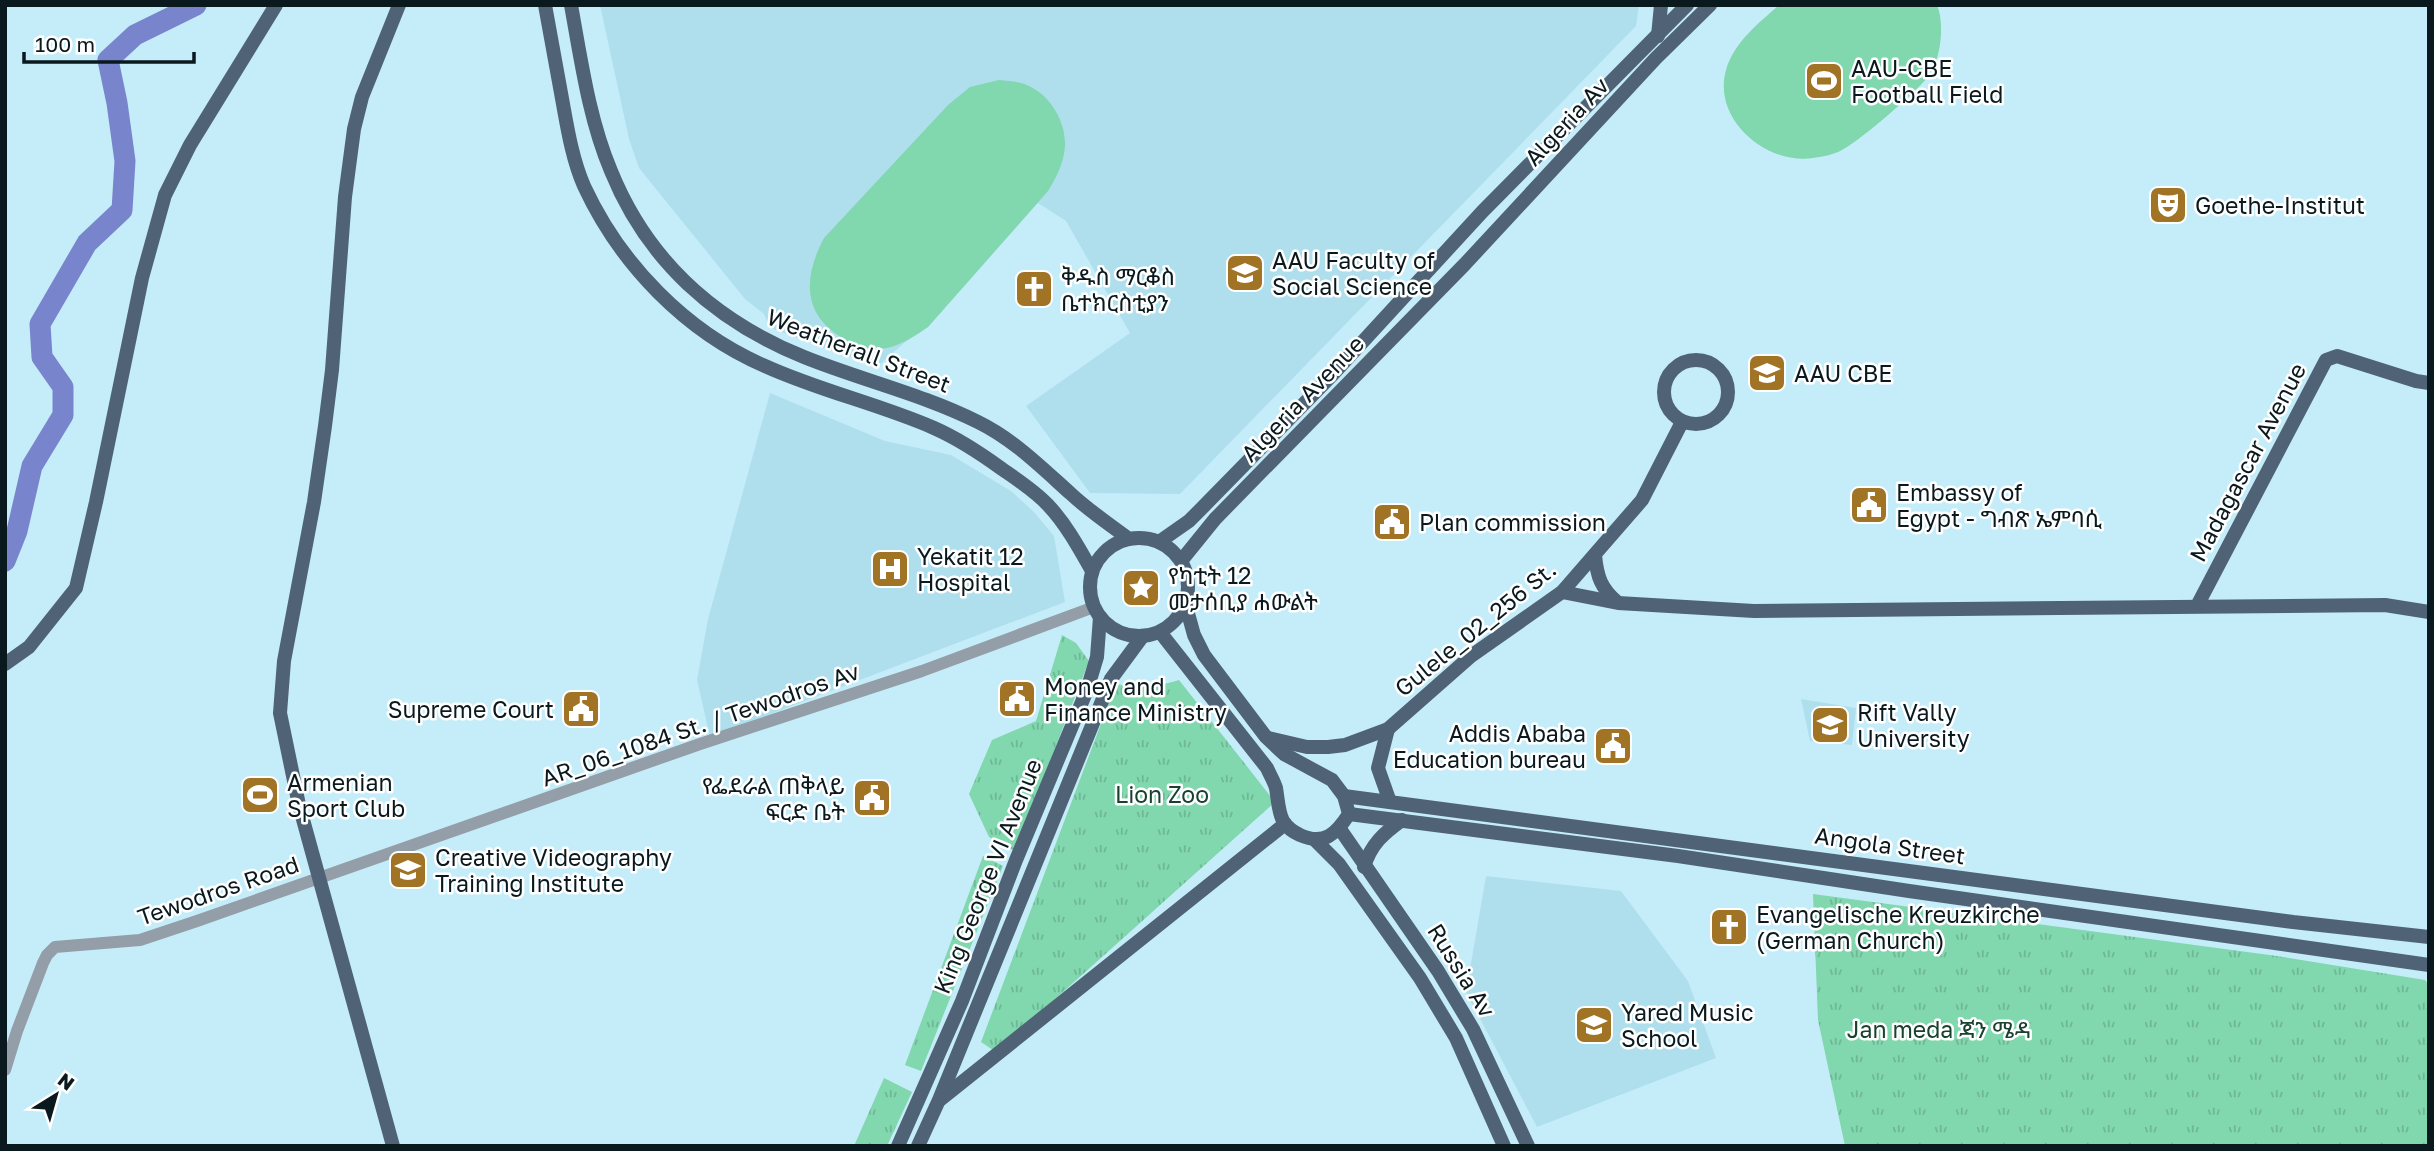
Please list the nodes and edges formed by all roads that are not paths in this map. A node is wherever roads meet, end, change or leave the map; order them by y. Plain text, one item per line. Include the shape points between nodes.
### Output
1 (276, 5) edge
2 (399, 5) edge
3 (545, 5) edge
4 (571, 5) edge
5 (1661, 5) edge
6 (1687, 5) edge
7 (1710, 5) edge
8 (1659, 32) junction
9 (1656, 58) junction
10 (1441, 257) joint
11 (1458, 271) joint
12 (2429, 383) edge
13 (980, 422) junction
14 (1682, 422) junction
15 (967, 444) junction
16 (1265, 444) junction
17 (1279, 456) junction
18 (1129, 539) junction
19 (1159, 542) junction
20 (1595, 555) junction
21 (1181, 561) junction
22 (1092, 571) junction
23 (1562, 592) junction
24 (1618, 603) junction
25 (1185, 606) junction
26 (2197, 606) junction
27 (1097, 612) junction
28 (2429, 612) edge
29 (1160, 632) junction
30 (1142, 637) junction
31 (5, 664) edge
32 (1388, 729) junction
33 (1266, 737) junction
34 (1345, 796) junction
35 (1390, 802) junction
36 (1349, 814) junction
37 (1402, 820) junction
38 (1285, 824) junction
39 (1340, 828) junction
40 (1316, 841) junction
41 (1364, 867) junction
42 (319, 878) junction
43 (1000, 903) junction
44 (1017, 907) junction
45 (2293, 922) junction
46 (2429, 937) edge
47 (2292, 945) junction
48 (2429, 965) edge
49 (1473, 1029) junction
50 (1456, 1038) junction
51 (5, 1070) edge
52 (939, 1100) junction
53 (916, 1105) junction
54 (1517, 1119) junction
55 (1497, 1130) junction
56 (393, 1146) edge
57 (898, 1146) edge
58 (918, 1146) edge
59 (1504, 1146) edge
60 (1528, 1146) edge

1 - 31 main road via 190,145 165,195 142,278 76,588 29,647
2 - 42 main road via 354,129 325,426 281,686 285,742
3 - 15 main road via 578,171 596,209 640,273 697,326 752,360
4 - 13 main road, Weatherall Street via 586,83 611,171 632,215 672,269 711,306 763,339
5 - 8 main road
6 - 8 main road, Algeria Av
7 - 9 main road, Algeria Av
8 - 9 main road
8 - 10 main road, Algeria Av
9 - 11 main road, Algeria Av
10 - 16 main road, Algeria Avenue
11 - 17 main road, Algeria Avenue
12 - 26 main road, Madagascar Avenue via 2337,356 2326,360
13 - 15 main road
13 - 18 main road, Weatherall Street via 1010,441
14 - 14 main road via 1698,425 1713,420 1724,408 1729,393 1716,366 1688,360 1675,366 1667,377 1665,402
14 - 20 main road, Gulele_02_256 St. via 1642,500
15 - 22 main road via 1048,505
16 - 17 main road
16 - 19 main road, Algeria Avenue via 1189,521
17 - 21 main road, Algeria Avenue via 1215,519
18 - 19 main road
18 - 22 main road via 1100,556
19 - 21 main road
20 - 23 main road, Gulele_02_256 St.
20 - 24 main road via 1598,581
21 - 25 main road via 1189,582
22 - 27 main road via 1090,589
23 - 24 main road
23 - 32 main road, Gulele_02_256 St. via 1471,656
24 - 26 main road via 1754,611
25 - 29 main road
25 - 33 main road via 1204,655
26 - 28 main road via 2385,605
27 - 30 main road via 1119,632
27 - 42 street, AR_06_1084 St. / Tewodros Av via 700,744
27 - 43 main road, King George VI Avenue via 1093,675
29 - 30 main road
29 - 38 main road via 1267,768
30 - 44 main road, King George VI Avenue via 1111,679
32 - 33 main road, Gulele_02_256 St. via 1328,747
32 - 35 main road via 1378,768
33 - 34 main road via 1284,754 1332,780
34 - 35 main road, Angola Street
34 - 36 main road
35 - 45 main road, Angola Street
36 - 37 main road
36 - 39 main road
37 - 41 main road via 1382,834
37 - 47 main road
38 - 40 main road, Russia Av
38 - 52 main road
39 - 40 main road
39 - 41 main road, Russia Av
40 - 50 main road, Russia Av via 1346,873
41 - 49 main road, Russia Av
42 - 51 street, Tewodros Road via 140,940 55,947 43,963
42 - 56 main road
43 - 44 main road
43 - 53 main road, King George VI Avenue
44 - 52 main road, King George VI Avenue
45 - 46 main road, Angola Street
45 - 47 main road
47 - 48 main road
49 - 50 main road
49 - 54 main road, Russia Av
50 - 55 main road, Russia Av
52 - 53 main road
52 - 58 main road, King George VI Avenue
53 - 57 main road, King George VI Avenue
54 - 55 main road
54 - 60 main road, Russia Av
55 - 59 main road, Russia Av

